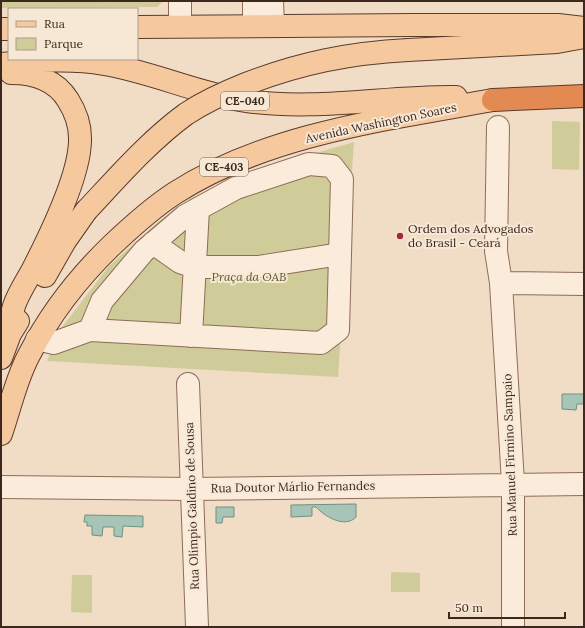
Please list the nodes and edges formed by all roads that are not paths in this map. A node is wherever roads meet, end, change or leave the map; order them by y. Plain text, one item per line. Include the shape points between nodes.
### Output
1 (180, 1) edge
2 (254, 1) edge
3 (272, 1) edge
4 (180, 26) junction
5 (263, 26) junction
6 (138, 27) edge
7 (584, 28) edge
8 (584, 37) edge
9 (1, 64) edge
10 (1, 71) edge
11 (584, 96) edge
12 (493, 100) junction
13 (498, 127) dead end
14 (198, 209) junction
15 (153, 243) junction
16 (340, 254) junction
17 (195, 267) junction
18 (501, 283) junction
19 (584, 284) edge
20 (90, 330) junction
21 (10, 334) junction
22 (191, 336) junction
23 (37, 339) junction
24 (1, 358) edge
25 (188, 384) dead end
26 (1, 434) edge
27 (513, 483) junction
28 (584, 484) edge
29 (1, 487) edge
30 (192, 489) junction
31 (197, 627) edge
32 (513, 627) edge

1 - 4 street
2 - 5 street
3 - 5 street
4 - 5 main road
4 - 6 main road
5 - 7 main road via 543,25
8 - 21 main road, bridge via 558,42 345,56 270,74 216,97 187,114 148,146 86,211 65,241
9 - 12 main road, Avenida Washington Soares / CE-040 via 52,61 104,64 212,94 274,104 406,97 465,97
10 - 21 main road via 34,75 54,85 71,105 80,136 78,160 71,181 51,233 13,307
11 - 12 highway, Avenida Washington Soares / CE-040
12 - 23 main road, Avenida Washington Soares / CE-403 via 394,118 303,139 260,153 199,179 174,193 141,218 92,265 61,302
13 - 18 street, Rua Manuel Firmino Sampaio via 496,251
14 - 15 street via 185,216
14 - 16 street via 236,188 309,164 332,166 342,179
14 - 17 street
15 - 17 street via 180,262
15 - 20 street via 102,301
16 - 17 street via 258,267
16 - 22 street via 338,330 321,343
17 - 22 street
18 - 19 street
18 - 27 street, Rua Manuel Firmino Sampaio
20 - 22 street
20 - 23 street via 54,343
21 - 24 main road
23 - 26 main road, Avenida Washington Soares / CE-403 via 28,357
25 - 30 street, Rua Olímpio Galdino de Sousa
27 - 28 street, Rua Doutor Márlio Fernandes
27 - 30 street, Rua Doutor Márlio Fernandes
27 - 32 street, Rua Manuel Firmino Sampaio
29 - 30 street, Rua Doutor Márlio Fernandes
30 - 31 street, Rua Olímpio Galdino de Sousa

